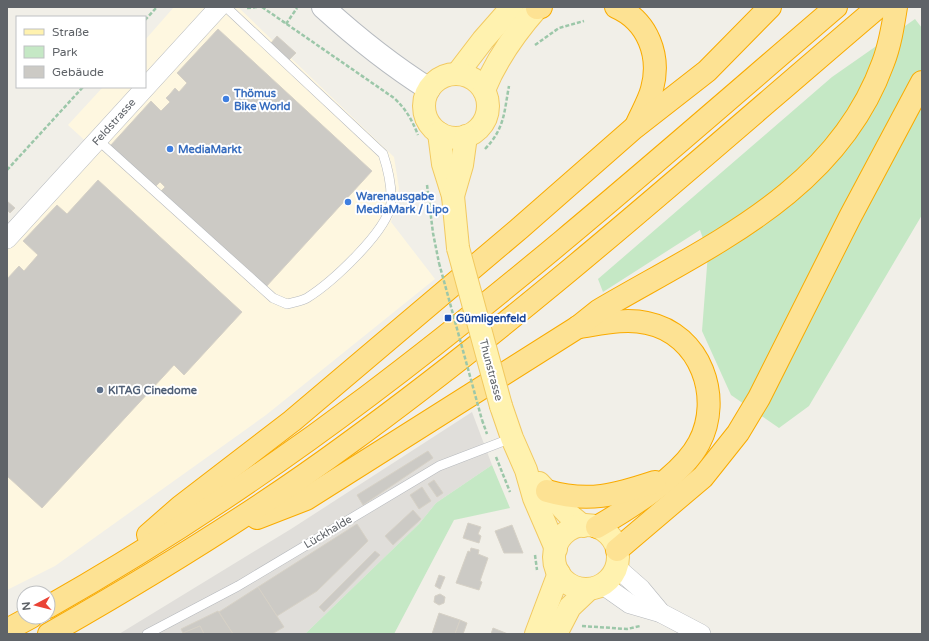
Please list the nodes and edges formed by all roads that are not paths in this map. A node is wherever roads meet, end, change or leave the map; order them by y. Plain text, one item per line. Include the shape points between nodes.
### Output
1 (219, 7) edge
2 (226, 7) edge
3 (323, 7) edge
4 (512, 7) edge
5 (539, 7) edge
6 (616, 7) edge
7 (770, 7) edge
8 (836, 7) edge
9 (878, 7) edge
10 (896, 7) edge
11 (634, 13) edge
12 (457, 74) junction
13 (922, 82) edge
14 (146, 87) edge
15 (145, 88) edge
16 (429, 89) junction
17 (484, 90) junction
18 (634, 128) junction
19 (439, 133) junction
20 (466, 136) junction
21 (98, 140) junction
22 (453, 196) junction
23 (8, 238) edge
24 (578, 327) junction
25 (512, 438) junction
26 (526, 470) junction
27 (666, 479) junction
28 (547, 491) junction
29 (590, 526) junction
30 (220, 532) junction
31 (556, 549) junction
32 (617, 559) junction
33 (559, 573) junction
34 (104, 575) junction
35 (596, 587) junction
36 (56, 602) edge
37 (662, 614) junction
38 (16, 625) edge
39 (7, 630) edge
40 (565, 630) edge
41 (49, 634) edge
42 (147, 634) edge
43 (536, 634) edge
44 (701, 634) edge

1 - 14 street, Feldstrasse
2 - 21 lane via 383,154 389,174 391,204 378,231 337,277 306,299 287,304 273,298
3 - 16 street via 391,64
4 - 12 main road
5 - 17 main road via 503,50 492,68
6 - 11 highway
7 - 18 highway via 707,71
8 - 34 highway via 564,240 406,367 256,477
9 - 30 highway via 647,205 503,324 345,446
10 - 24 highway via 883,63 865,101 838,145 816,169 762,214 598,311
11 - 18 highway via 653,48 655,68 652,90
12 - 16 main road via 441,78
12 - 17 main road via 472,79
13 - 32 highway via 850,217 759,398 738,433 703,477
15 - 21 street, Feldstrasse
16 - 19 main road via 424,108 427,118
17 - 20 main road via 487,112 476,131
18 - 34 highway via 292,421 180,507
19 - 20 main road via 457,138
19 - 22 main road, Thunstrasse via 443,164
20 - 22 main road, Thunstrasse via 462,165
21 - 23 street, Feldstrasse
22 - 25 main road, Thunstrasse, bridge via 458,248
24 - 27 highway via 623,322 647,323 665,329 678,338 700,364 710,396 705,430 689,458
24 - 30 highway via 306,499
25 - 26 main road, Thunstrasse
25 - 42 lane, Lückhalde via 439,466 238,586
26 - 28 main road, Thunstrasse
26 - 31 main road, Thunstrasse via 534,498
27 - 28 highway via 628,491 590,497 573,497
27 - 29 highway via 636,504
28 - 29 main road, Thunstrasse via 567,513
29 - 31 main road via 566,533 559,540
29 - 32 main road via 606,532 613,540
30 - 41 highway
31 - 33 main road via 554,557
32 - 35 main road via 613,574
32 - 37 street
33 - 35 main road via 577,588
33 - 43 main road
34 - 36 highway
35 - 37 street via 630,604
35 - 40 main road via 570,607
37 - 44 street
38 - 39 highway

